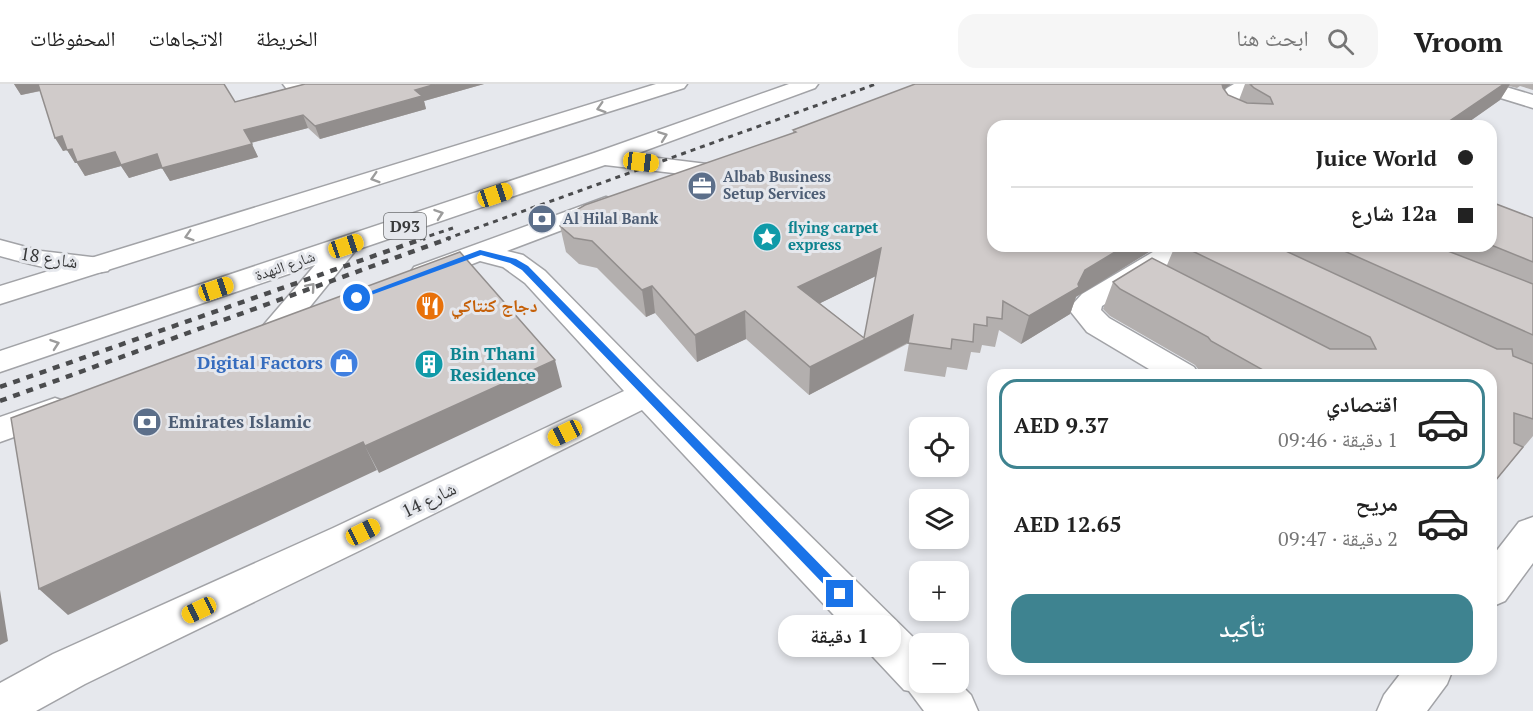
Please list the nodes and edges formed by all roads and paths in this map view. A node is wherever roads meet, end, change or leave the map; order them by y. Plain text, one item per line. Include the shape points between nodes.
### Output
1 (677, 84) edge
2 (808, 84) edge
3 (1475, 84) edge
4 (1242, 88) edge
5 (1533, 102) edge
6 (1224, 120) edge
7 (1239, 120) edge
8 (602, 158) junction
9 (346, 246) junction
10 (0, 248) edge
11 (480, 252) junction
12 (1172, 252) edge
13 (98, 265) junction
14 (1142, 271) junction
15 (405, 280) edge
16 (1173, 287) edge
17 (0, 295) edge
18 (329, 308) edge
19 (0, 362) edge
20 (1173, 369) edge
21 (646, 394) junction
22 (81, 400) edge
23 (0, 430) edge
24 (1533, 532) edge
25 (1497, 581) edge
26 (114, 650) junction
27 (909, 664) edge
28 (1427, 675) edge
29 (938, 693) edge
30 (0, 708) edge
31 (29, 711) edge
32 (955, 711) edge
33 (1400, 711) edge

1 -> 13 street
8 -> 2 street, شارع النهدة / D93
3 - 5 street
4 - 6 street via 1214,98 1211,103 1212,110
4 - 7 street via 1223,102 1229,115
9 -> 8 street, شارع النهدة / D93
8 - 11 street via 709,166
18 -> 9 street via 265,332
19 -> 9 street, شارع النهدة / D93
10 - 13 street, شارع 18 via 40,259
11 - 15 street
11 - 21 street via 525,268
12 - 14 street
13 - 17 street
14 - 16 street
14 - 20 street via 1092,300 1086,312 1098,325
21 - 26 street, شارع 14
21 - 27 street
22 - 23 street
24 - 25 street
26 - 30 street, شارع 14 via 60,674
26 - 31 street, شارع 14
28 - 33 street
29 - 32 street

